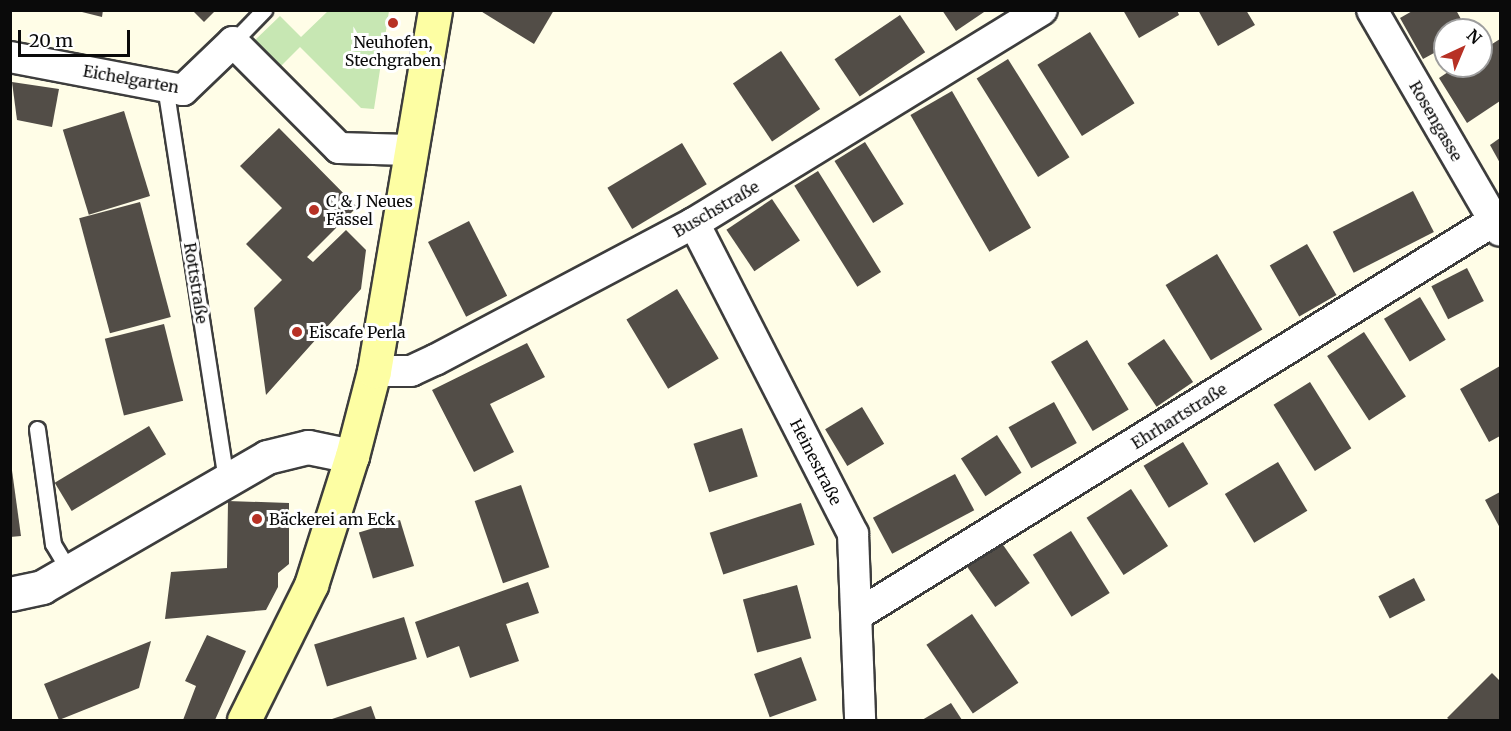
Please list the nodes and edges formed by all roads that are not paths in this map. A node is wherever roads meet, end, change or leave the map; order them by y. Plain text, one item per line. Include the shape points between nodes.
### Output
1 (264, 10) edge
2 (435, 10) edge
3 (1042, 10) edge
4 (1372, 10) edge
5 (233, 42) junction
6 (10, 57) edge
7 (165, 86) junction
8 (409, 150) junction
9 (1498, 223) edge
10 (694, 224) junction
11 (374, 370) junction
12 (37, 429) dead end
13 (352, 456) junction
14 (226, 479) junction
15 (69, 571) junction
16 (10, 594) edge
17 (857, 615) junction
18 (244, 720) edge
19 (860, 720) edge

1 - 5 lane
2 - 8 main road
3 - 10 street, Buschstraße
4 - 9 street, Rosengasse
5 - 7 street, Eichelgarten via 183,90
5 - 8 street via 339,148
6 - 7 street, Eichelgarten
7 - 14 lane, Rottstraße
8 - 11 main road
9 - 17 street, Ehrhartstraße
10 - 11 street, Buschstraße via 435,360 411,370
10 - 17 street, Heinestraße via 853,534
11 - 13 main road
12 - 15 lane via 53,544
13 - 14 street via 308,447 267,457
13 - 18 main road via 311,585
14 - 15 street
15 - 16 street via 42,587
17 - 19 street, Heinestraße

